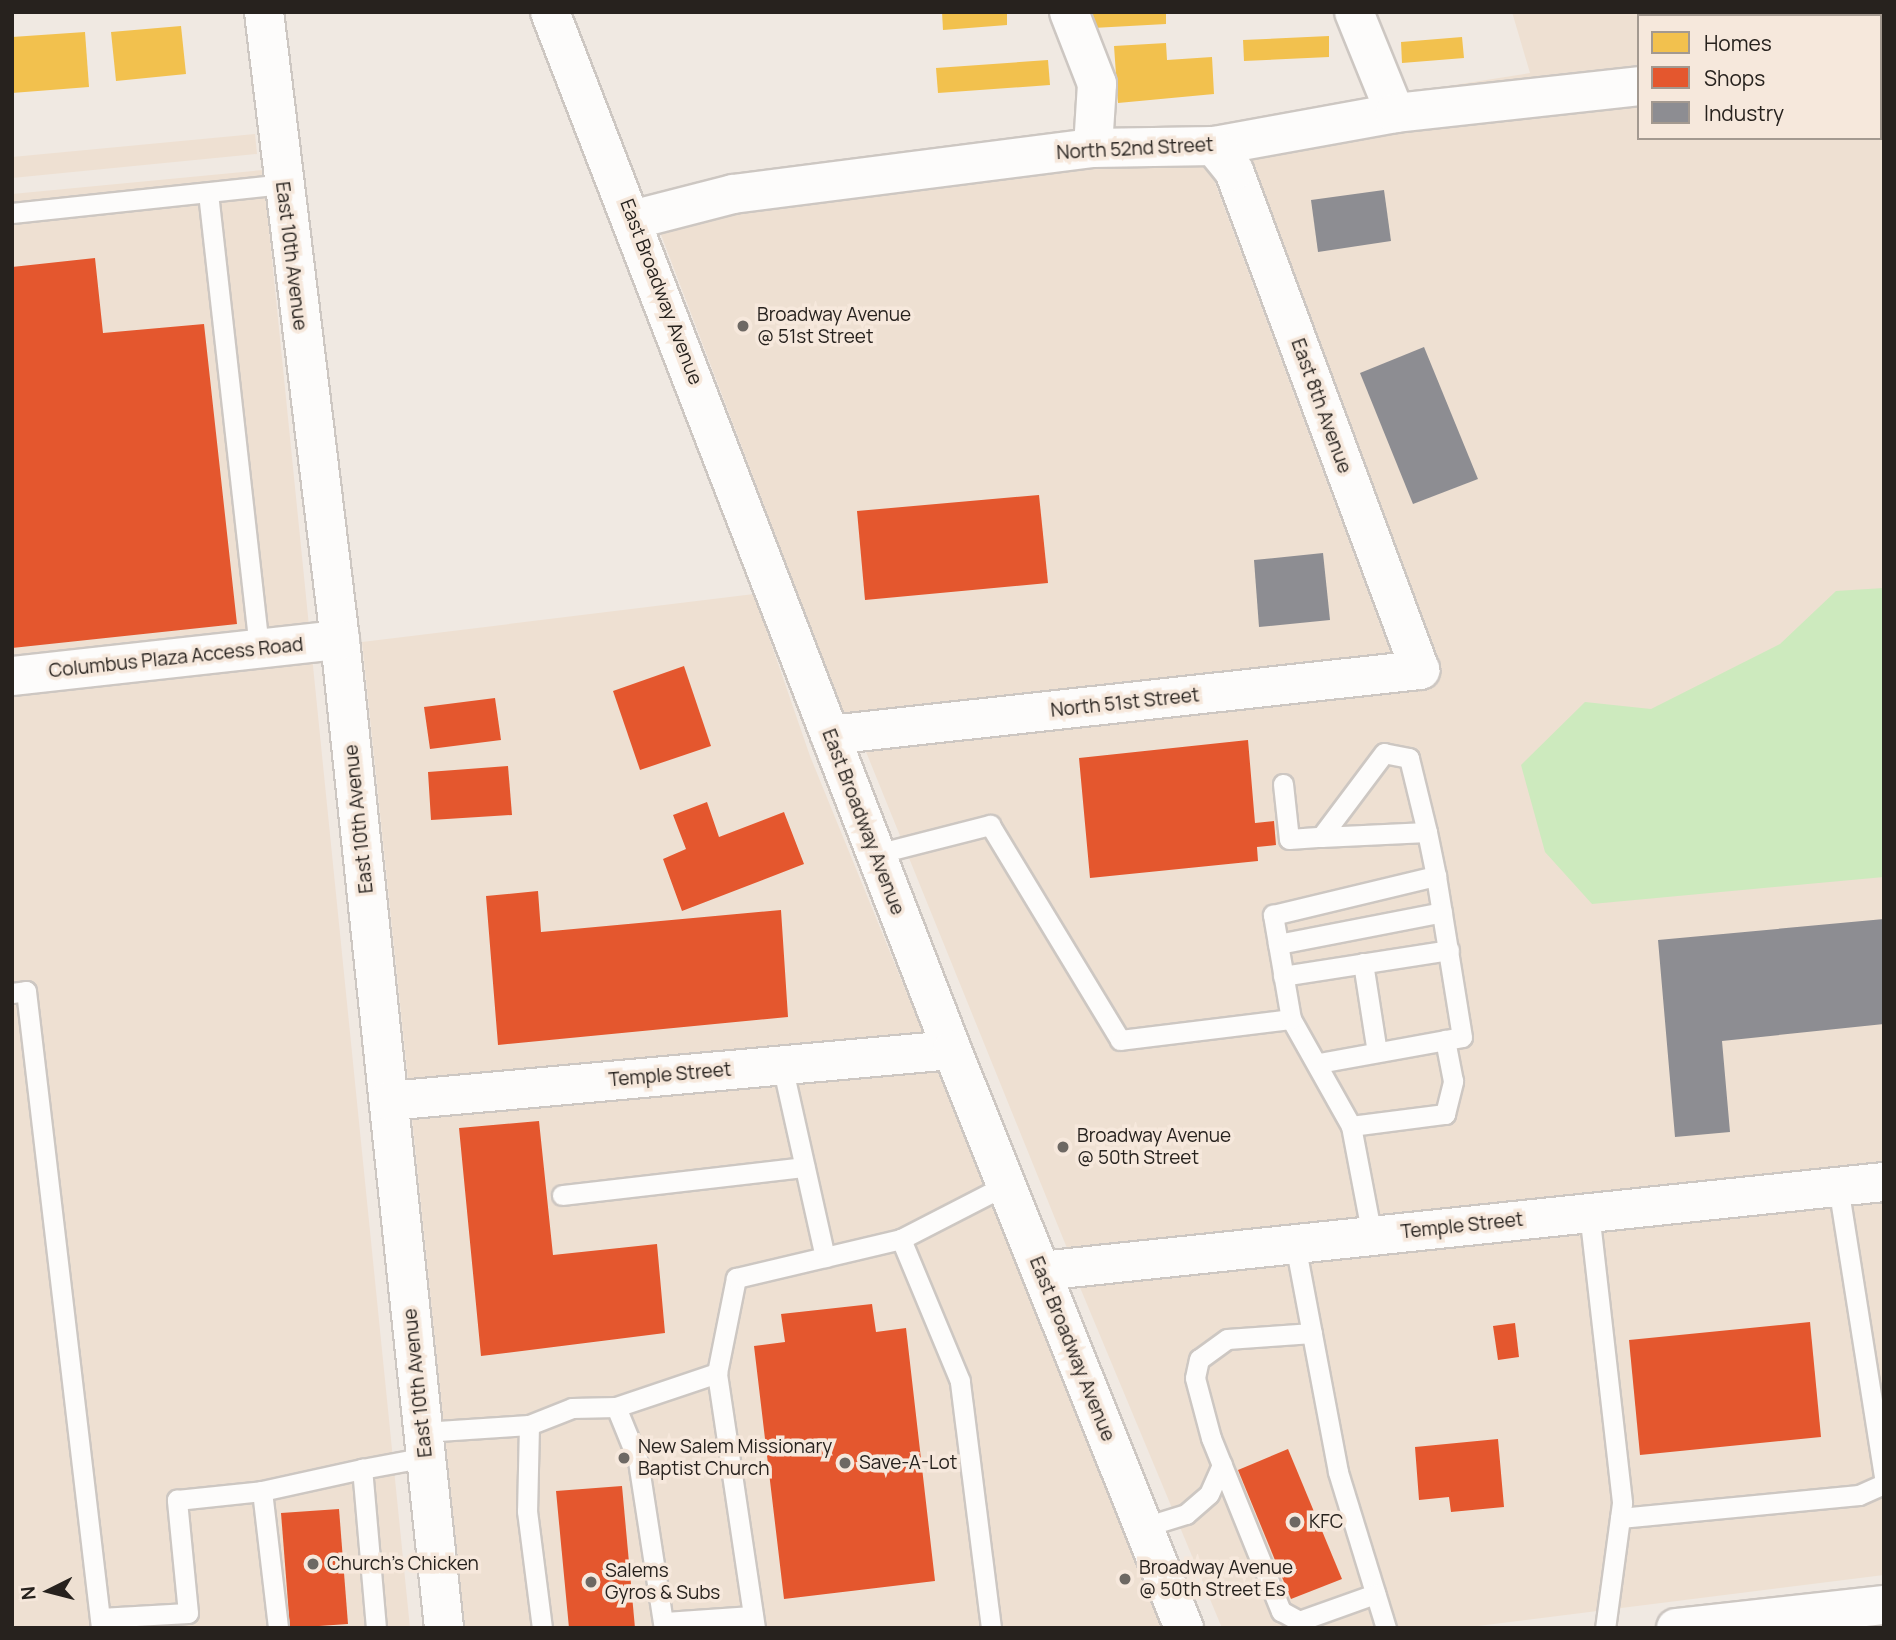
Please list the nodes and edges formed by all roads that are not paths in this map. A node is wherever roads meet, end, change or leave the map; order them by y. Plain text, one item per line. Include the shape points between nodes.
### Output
1 (264, 12) edge
2 (550, 12) edge
3 (1069, 12) edge
4 (1354, 12) edge
5 (1637, 86) edge
6 (1395, 113) junction
7 (1214, 146) junction
8 (1093, 148) junction
9 (282, 184) junction
10 (208, 192) junction
11 (12, 213) edge
12 (632, 220) junction
13 (340, 640) junction
14 (259, 649) junction
15 (1420, 670) joint
16 (12, 676) edge
17 (830, 735) junction
18 (1283, 784) dead end
19 (1427, 832) junction
20 (1321, 837) junction
21 (876, 854) junction
22 (1436, 876) junction
23 (1442, 912) junction
24 (1278, 944) junction
25 (1449, 950) junction
26 (1363, 963) junction
27 (1283, 976) junction
28 (12, 993) edge
29 (1291, 1019) junction
30 (1445, 1040) junction
31 (952, 1050) junction
32 (1377, 1052) junction
33 (1320, 1063) junction
34 (782, 1065) junction
35 (389, 1101) junction
36 (1351, 1126) junction
37 (804, 1167) junction
38 (1884, 1182) edge
39 (1006, 1185) junction
40 (1838, 1186) junction
41 (562, 1195) dead end
42 (1589, 1212) junction
43 (1371, 1236) junction
44 (901, 1239) junction
45 (1295, 1244) junction
46 (825, 1257) junction
47 (1041, 1271) junction
48 (1312, 1333) junction
49 (717, 1373) junction
50 (616, 1407) junction
51 (529, 1425) junction
52 (424, 1444) junction
53 (1222, 1465) junction
54 (362, 1469) junction
55 (1884, 1476) edge
56 (1884, 1484) edge
57 (262, 1491) junction
58 (1620, 1518) junction
59 (1144, 1527) junction
60 (1375, 1594) junction
61 (1884, 1605) edge
62 (189, 1620) edge
63 (754, 1622) edge
64 (100, 1623) edge
65 (664, 1625) edge
66 (278, 1628) edge
67 (376, 1628) edge
68 (444, 1628) edge
69 (542, 1628) edge
70 (991, 1628) edge
71 (1184, 1628) edge
72 (1386, 1628) edge
73 (1605, 1628) edge
74 (1676, 1628) edge

1 - 9 street, East 10th Avenue
2 - 12 street, East Broadway Avenue
3 - 8 street via 1097,84
4 - 6 street
5 - 6 street, North 52nd Street
6 - 7 street, North 52nd Street
7 - 8 street, North 52nd Street
7 - 15 street, East 8th Avenue via 1234,171
8 - 12 street, North 52nd Street via 733,194
9 - 10 lane
9 - 13 street, East 10th Avenue
10 - 11 lane
10 - 14 lane
12 - 17 street, East Broadway Avenue
13 - 14 street, Columbus Plaza Access Road
13 - 35 street, East 10th Avenue
14 - 16 street, Columbus Plaza Access Road
15 - 17 street, North 51st Street
17 - 21 street, East Broadway Avenue
18 - 20 lane via 1289,839
19 - 20 lane
19 - 20 lane via 1409,758 1384,753
19 - 22 lane
21 - 29 lane via 990,825 1120,1041
21 - 31 street, East Broadway Avenue
22 - 23 lane
22 - 24 lane via 1273,915
23 - 24 lane
23 - 25 lane
24 - 27 lane
25 - 26 lane
25 - 30 lane via 1462,1037
26 - 27 lane
26 - 32 lane
27 - 29 lane
28 - 64 lane via 26,991
29 - 33 lane
30 - 32 lane
30 - 36 lane via 1453,1081 1445,1114
31 - 34 street, Temple Street
31 - 39 street, East Broadway Avenue
32 - 33 lane
33 - 36 lane
34 - 35 street, Temple Street
34 - 37 lane
35 - 52 street, East 10th Avenue
36 - 43 lane
37 - 41 lane
37 - 46 lane
38 - 40 street, Temple Street
39 - 44 lane
39 - 47 street, East Broadway Avenue
40 - 42 street, Temple Street
40 - 55 lane
42 - 43 street, Temple Street
42 - 58 lane
43 - 45 street, Temple Street
44 - 46 lane
44 - 70 lane via 960,1381
45 - 47 street, Temple Street
45 - 48 lane
46 - 49 lane via 736,1278
47 - 59 street, East Broadway Avenue
48 - 53 lane via 1227,1339 1199,1359 1195,1378
48 - 60 lane via 1338,1472
49 - 50 lane
49 - 63 lane
50 - 51 lane via 572,1408
50 - 65 lane via 638,1461
51 - 52 lane
51 - 69 lane via 527,1511
52 - 54 lane
52 - 68 street, East 10th Avenue
53 - 59 lane via 1209,1494 1186,1514
53 - 60 lane via 1282,1611 1298,1621
54 - 57 lane
54 - 67 lane
56 - 58 lane via 1859,1495
57 - 62 lane via 177,1500
57 - 66 lane
58 - 73 lane
59 - 71 street, East Broadway Avenue
60 - 72 lane
61 - 74 street
62 - 64 lane
63 - 65 lane

